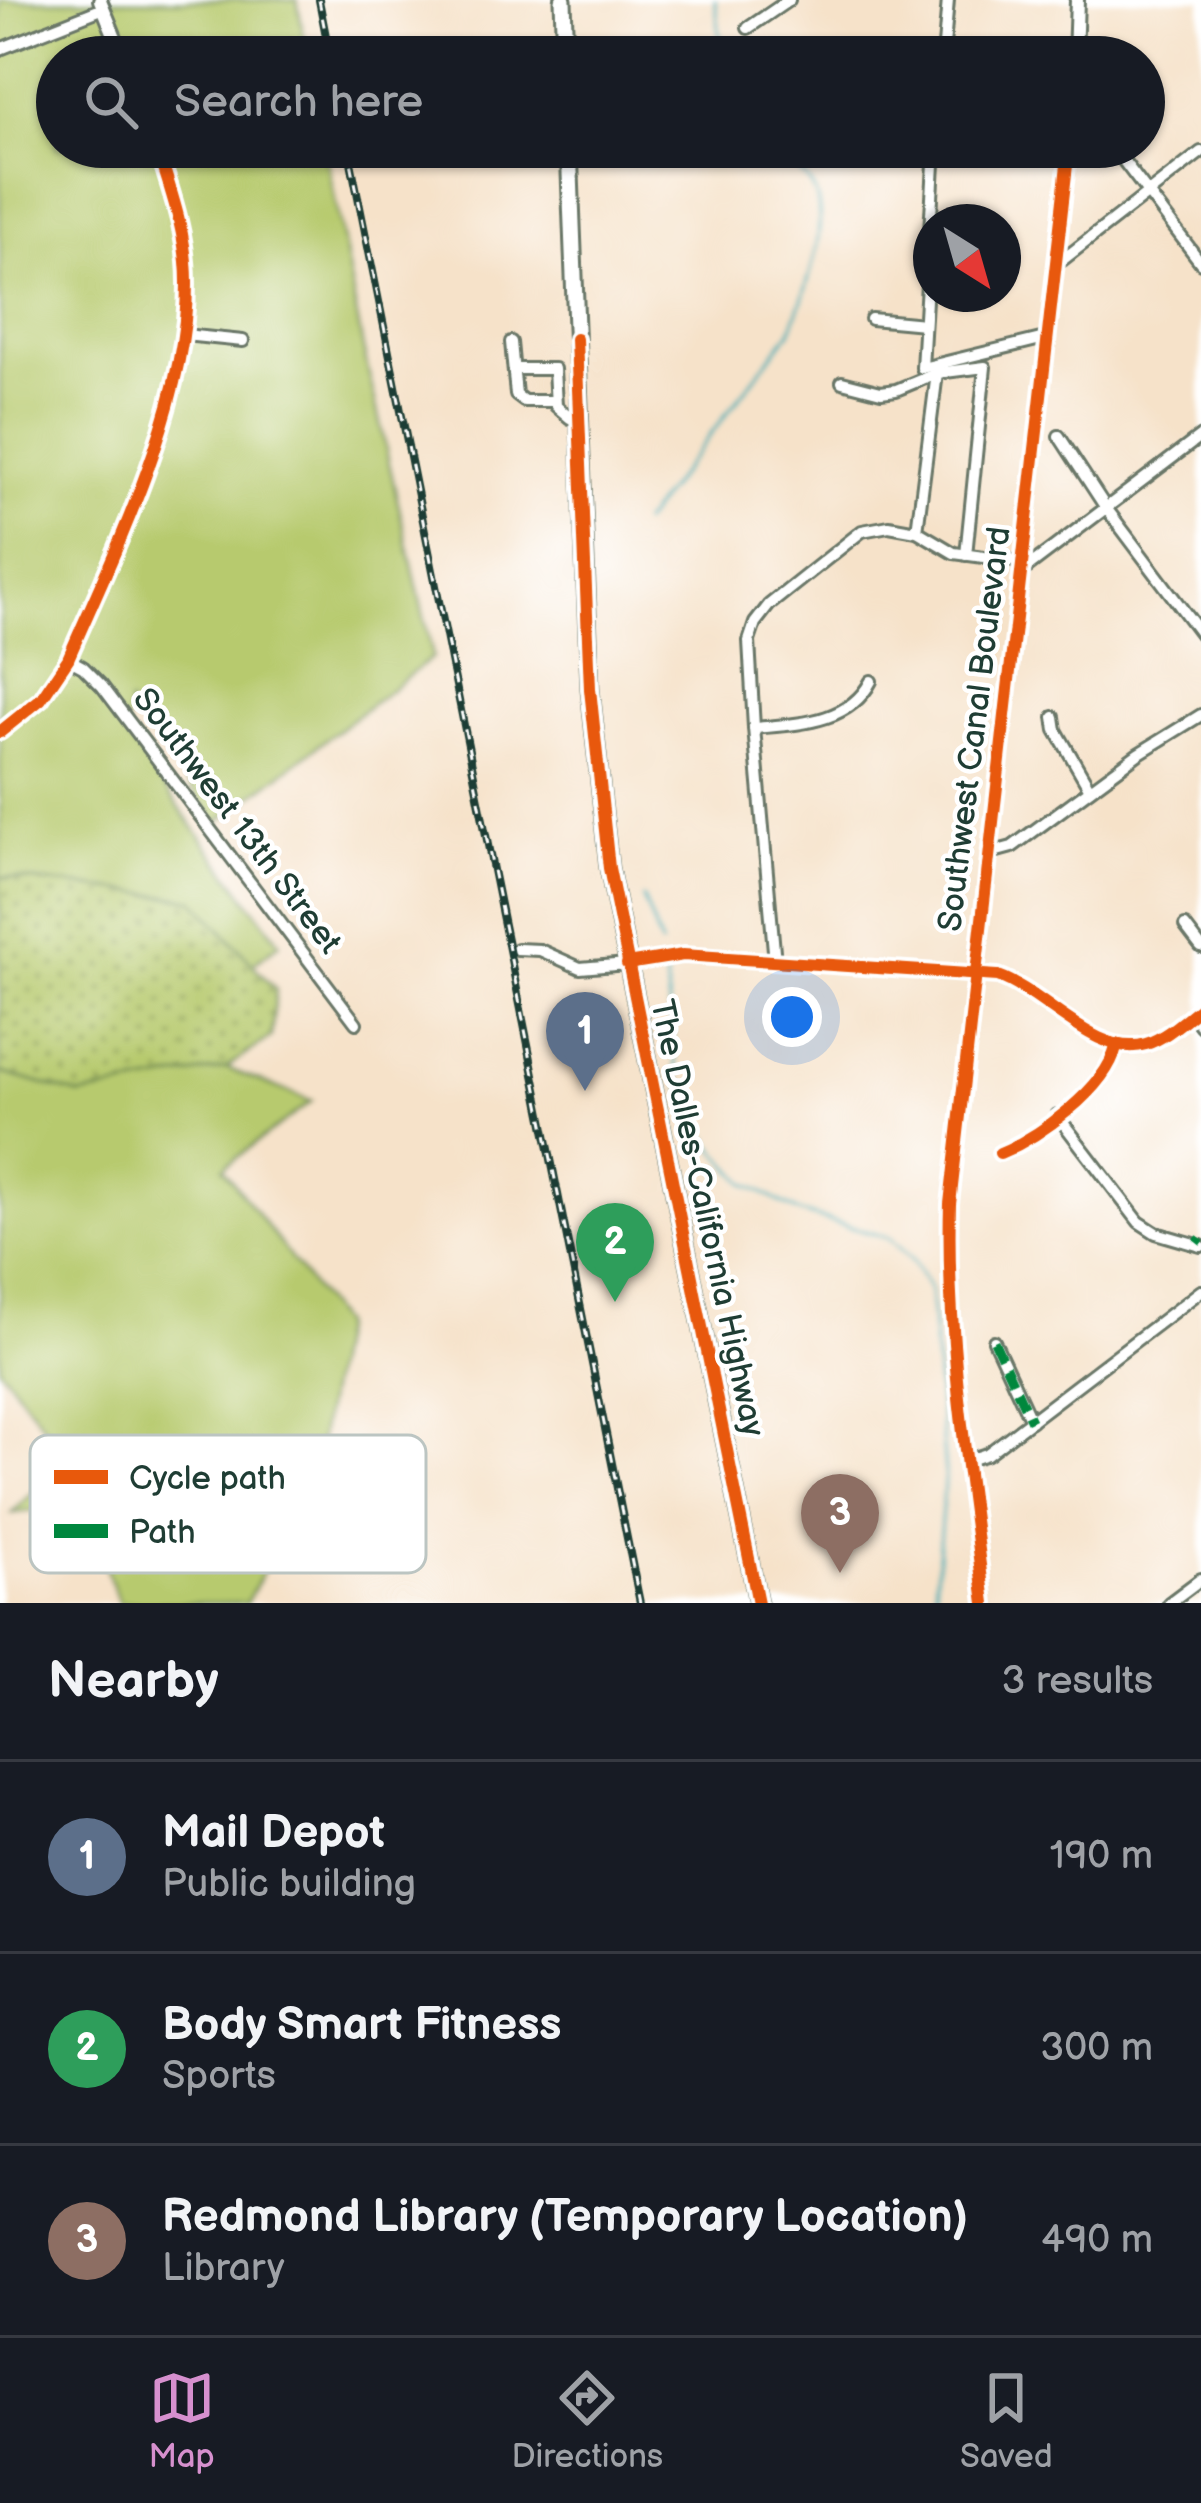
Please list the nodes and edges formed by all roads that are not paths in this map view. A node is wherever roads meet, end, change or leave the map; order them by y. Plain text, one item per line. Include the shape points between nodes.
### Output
1 (563, 0) edge
2 (789, 0) edge
3 (949, 0) edge
4 (1077, 0) edge
5 (102, 4) edge
6 (748, 28) dead end
7 (114, 36) edge
8 (564, 36) edge
9 (945, 36) edge
10 (1076, 36) edge
11 (0, 49) edge
12 (1201, 152) edge
13 (165, 168) edge
14 (570, 168) edge
15 (934, 168) edge
16 (1067, 168) edge
17 (1130, 168) edge
18 (1150, 194) junction
19 (1201, 263) edge
20 (1056, 265) junction
21 (871, 319) dead end
22 (924, 324) junction
23 (184, 335) junction
24 (1048, 337) junction
25 (243, 340) dead end
26 (511, 342) dead end
27 (514, 369) junction
28 (937, 373) junction
29 (842, 382) dead end
30 (554, 401) junction
31 (579, 418) junction
32 (1059, 436) dead end
33 (1201, 436) edge
34 (1106, 508) junction
35 (917, 531) junction
36 (966, 555) junction
37 (1020, 567) junction
38 (1201, 634) edge
39 (68, 659) junction
40 (871, 682) dead end
41 (1201, 715) edge
42 (1054, 718) dead end
43 (754, 728) junction
44 (0, 732) edge
45 (1090, 790) junction
46 (990, 854) junction
47 (1185, 926) dead end
48 (1201, 947) edge
49 (517, 949) dead end
50 (776, 962) junction
51 (627, 964) junction
52 (974, 974) junction
53 (1198, 1016) edge
54 (356, 1023) dead end
55 (1116, 1047) junction
56 (1058, 1115) junction
57 (1000, 1154) dead end
58 (1200, 1242) edge
59 (1201, 1291) edge
60 (994, 1341) dead end
61 (1031, 1421) junction
62 (968, 1460) junction
63 (1200, 1582) edge
64 (758, 1603) edge
65 (985, 1603) edge
66 (1169, 1603) edge

1 - 8 highway
2 - 6 street
3 - 9 street
4 - 10 main road
5 - 7 main road
5 - 11 street
12 - 18 street
13 - 23 main road via 182,224
14 - 31 highway, The Dalles-California Highway
15 - 22 street
16 - 20 main road, Southwest Canal Boulevard
17 - 18 street
18 - 19 street
18 - 20 street
20 - 24 main road, Southwest Canal Boulevard
21 - 22 street
22 - 24 street via 922,368
23 - 25 street
23 - 39 main road via 158,436
24 - 37 main road, Southwest Canal Boulevard
26 - 27 street
27 - 30 street via 518,398
27 - 30 street via 554,369
28 - 29 street via 881,392
28 - 35 street
28 - 36 street via 985,367
30 - 31 street
31 - 51 highway, The Dalles-California Highway via 597,773
32 - 34 street
33 - 34 street
34 - 37 street
34 - 38 street
35 - 36 street
35 - 43 street via 862,532 769,605 749,640
36 - 37 street
37 - 46 main road, Southwest Canal Boulevard
39 - 44 main road via 41,699
39 - 54 street, Southwest 13th Street via 102,686
40 - 43 street via 832,715
41 - 45 street
42 - 45 street
43 - 50 street
45 - 46 street
46 - 52 main road, Southwest Canal Boulevard
47 - 48 street
49 - 51 street via 580,968
50 - 51 main road via 683,955
50 - 52 main road
51 - 64 highway, The Dalles-California Highway
52 - 55 main road via 1020,983
52 - 62 main road, Southwest Canal Boulevard via 949,1260
53 - 55 main road via 1155,1040
55 - 56 street via 1102,1078
56 - 57 street
56 - 58 street via 1139,1222
59 - 61 street
60 - 61 street
61 - 62 street
62 - 65 main road, Southwest Canal Boulevard
63 - 66 street

